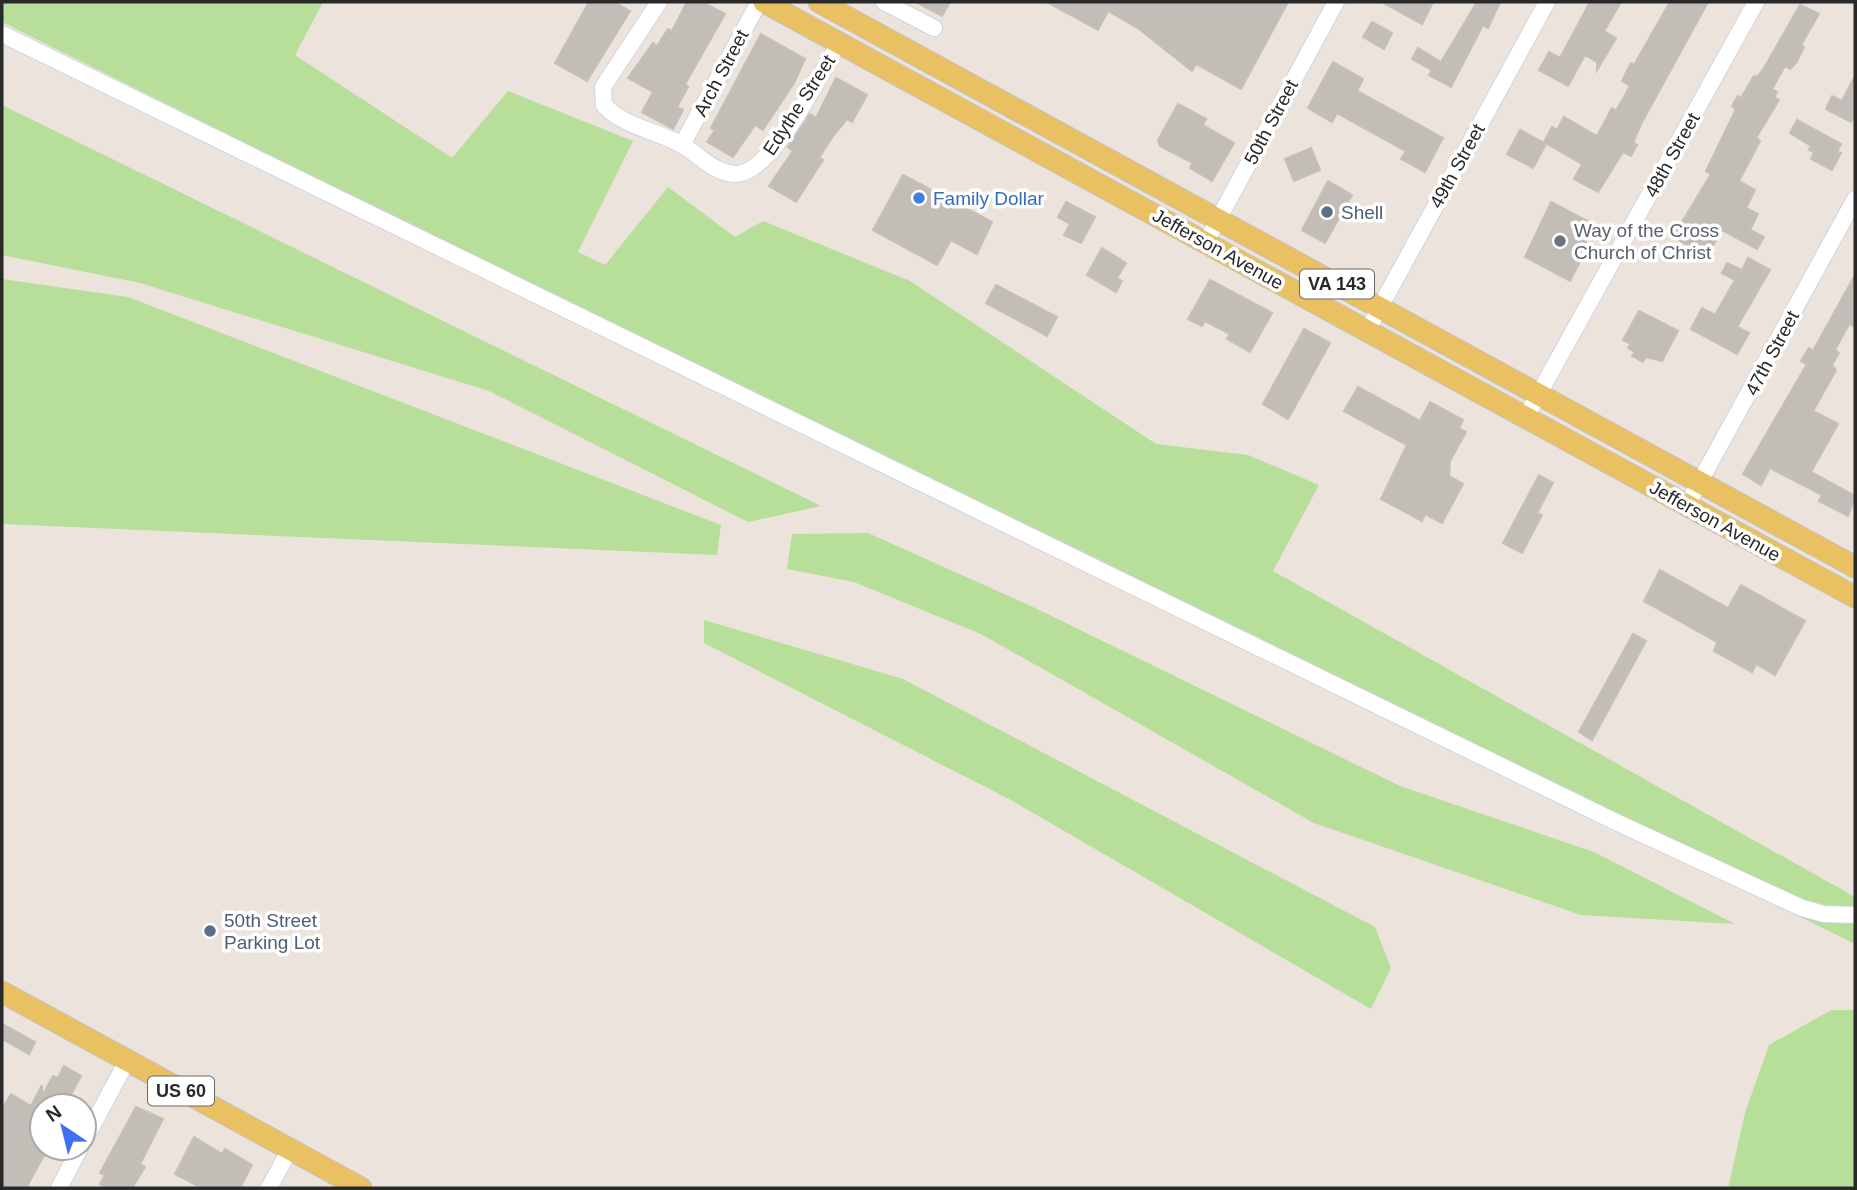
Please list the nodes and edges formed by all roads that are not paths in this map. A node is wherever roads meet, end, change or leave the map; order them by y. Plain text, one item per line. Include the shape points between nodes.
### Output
1 (659, 2) edge
2 (762, 2) edge
3 (819, 2) edge
4 (1336, 2) edge
5 (1547, 2) edge
6 (1756, 2) edge
7 (891, 3) edge
8 (934, 28) dead end
9 (2, 34) edge
10 (877, 34) junction
11 (840, 43) junction
12 (947, 71) junction
13 (935, 94) junction
14 (682, 145) junction
15 (1855, 199) edge
16 (1218, 219) junction
17 (1206, 243) junction
18 (1380, 308) junction
19 (1367, 331) junction
20 (1540, 395) junction
21 (1527, 417) junction
22 (1701, 482) junction
23 (1687, 505) junction
24 (1855, 567) edge
25 (1852, 589) edge
26 (1855, 915) edge
27 (2, 992) edge
28 (127, 1061) junction
29 (98, 1115) edge
30 (290, 1149) junction
31 (73, 1162) edge
32 (59, 1188) edge
33 (269, 1188) edge
34 (361, 1188) edge

1 - 14 street, Edythe Street via 601,95 607,108 641,129
2 - 11 main road, Jefferson Avenue / VA 143
2 - 14 street, Arch Street
3 - 10 main road, Jefferson Avenue / VA 143
4 - 16 street, 50th Street
5 - 18 street, 49th Street
6 - 20 street, 48th Street
7 - 8 street
7 - 10 street
9 - 26 street via 1616,822 1802,908
10 - 12 main road, Jefferson Avenue / VA 143
11 - 13 main road, Jefferson Avenue / VA 143
11 - 14 street, Edythe Street via 772,151 748,172 717,169
12 - 13 street
12 - 16 main road, Jefferson Avenue / VA 143
13 - 17 main road, Jefferson Avenue / VA 143
15 - 22 street, 47th Street
16 - 17 street, 50th Street
16 - 18 main road, Jefferson Avenue / VA 143
17 - 19 main road, Jefferson Avenue / VA 143
18 - 19 street, 49th Street
18 - 20 main road, Jefferson Avenue / VA 143
19 - 21 main road, Jefferson Avenue / VA 143
20 - 21 street, 48th Street
20 - 22 main road, Jefferson Avenue / VA 143
21 - 23 main road, Jefferson Avenue / VA 143
22 - 23 street, 47th Street
22 - 24 main road, Jefferson Avenue / VA 143
23 - 25 main road, Jefferson Avenue / VA 143
27 - 28 main road, US 60
28 - 29 street
28 - 30 main road, US 60
30 - 33 street
30 - 34 main road, US 60
31 - 32 street

